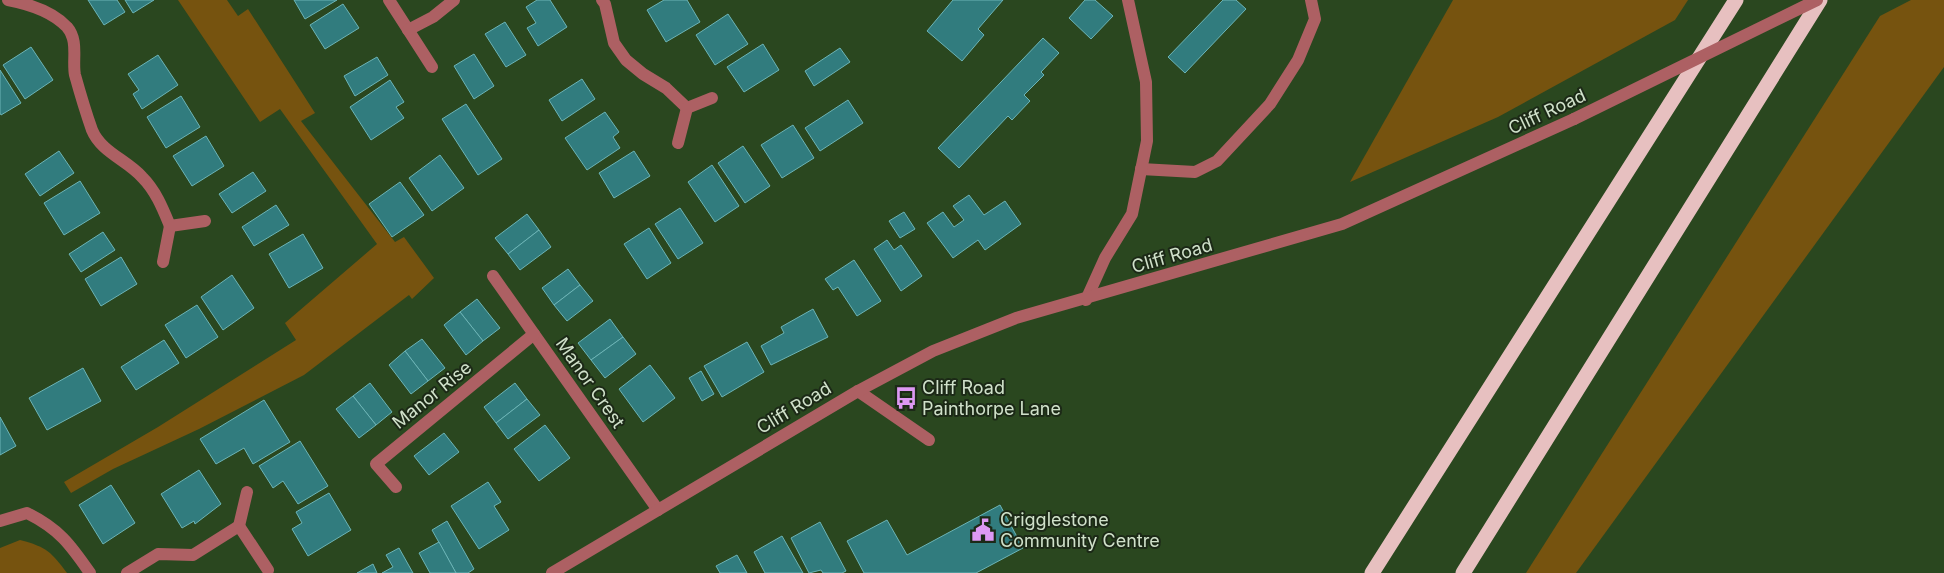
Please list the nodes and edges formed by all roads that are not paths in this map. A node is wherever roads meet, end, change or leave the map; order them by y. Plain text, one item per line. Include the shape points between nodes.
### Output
1 (8, 0) edge
2 (389, 0) edge
3 (454, 0) edge
4 (602, 0) edge
5 (1128, 0) edge
6 (1311, 0) edge
7 (1736, 0) edge
8 (1818, 0) edge
9 (408, 30) junction
10 (432, 67) dead end
11 (712, 98) dead end
12 (687, 108) junction
13 (678, 143) dead end
14 (1141, 170) junction
15 (205, 221) dead end
16 (170, 226) junction
17 (163, 262) dead end
18 (493, 276) dead end
19 (1086, 300) junction
20 (534, 334) junction
21 (858, 391) junction
22 (929, 440) dead end
23 (396, 487) dead end
24 (248, 492) dead end
25 (658, 510) junction
26 (0, 521) edge
27 (239, 526) junction
28 (268, 570) dead end
29 (90, 573) edge
30 (127, 573) edge
31 (552, 573) edge
32 (1372, 573) edge
33 (1463, 573) edge

1 - 16 street via 49,14 68,28 76,49 75,73 93,132 106,150 143,177 158,198
2 - 9 street
3 - 9 street via 433,17
4 - 12 street via 614,43 626,60 666,88
5 - 14 street via 1146,82 1147,142
6 - 14 street via 1315,19 1298,60 1270,104 1217,161 1195,172
7 - 32 highway
8 - 19 street, Cliff Road, bridge via 1574,119 1342,224
8 - 33 highway
9 - 10 street
11 - 12 street
12 - 13 street
14 - 19 street via 1132,214 1105,258
15 - 16 street
16 - 17 street
18 - 20 street, Manor Crest
19 - 21 street, Cliff Road via 1016,318 932,351
20 - 23 street, Manor Rise via 376,464
20 - 25 street, Manor Crest
21 - 22 street
21 - 25 street, Cliff Road
24 - 27 street
25 - 31 street, Cliff Road
26 - 29 street via 27,513 48,524 68,543
27 - 28 street
27 - 30 street via 193,555 158,554

